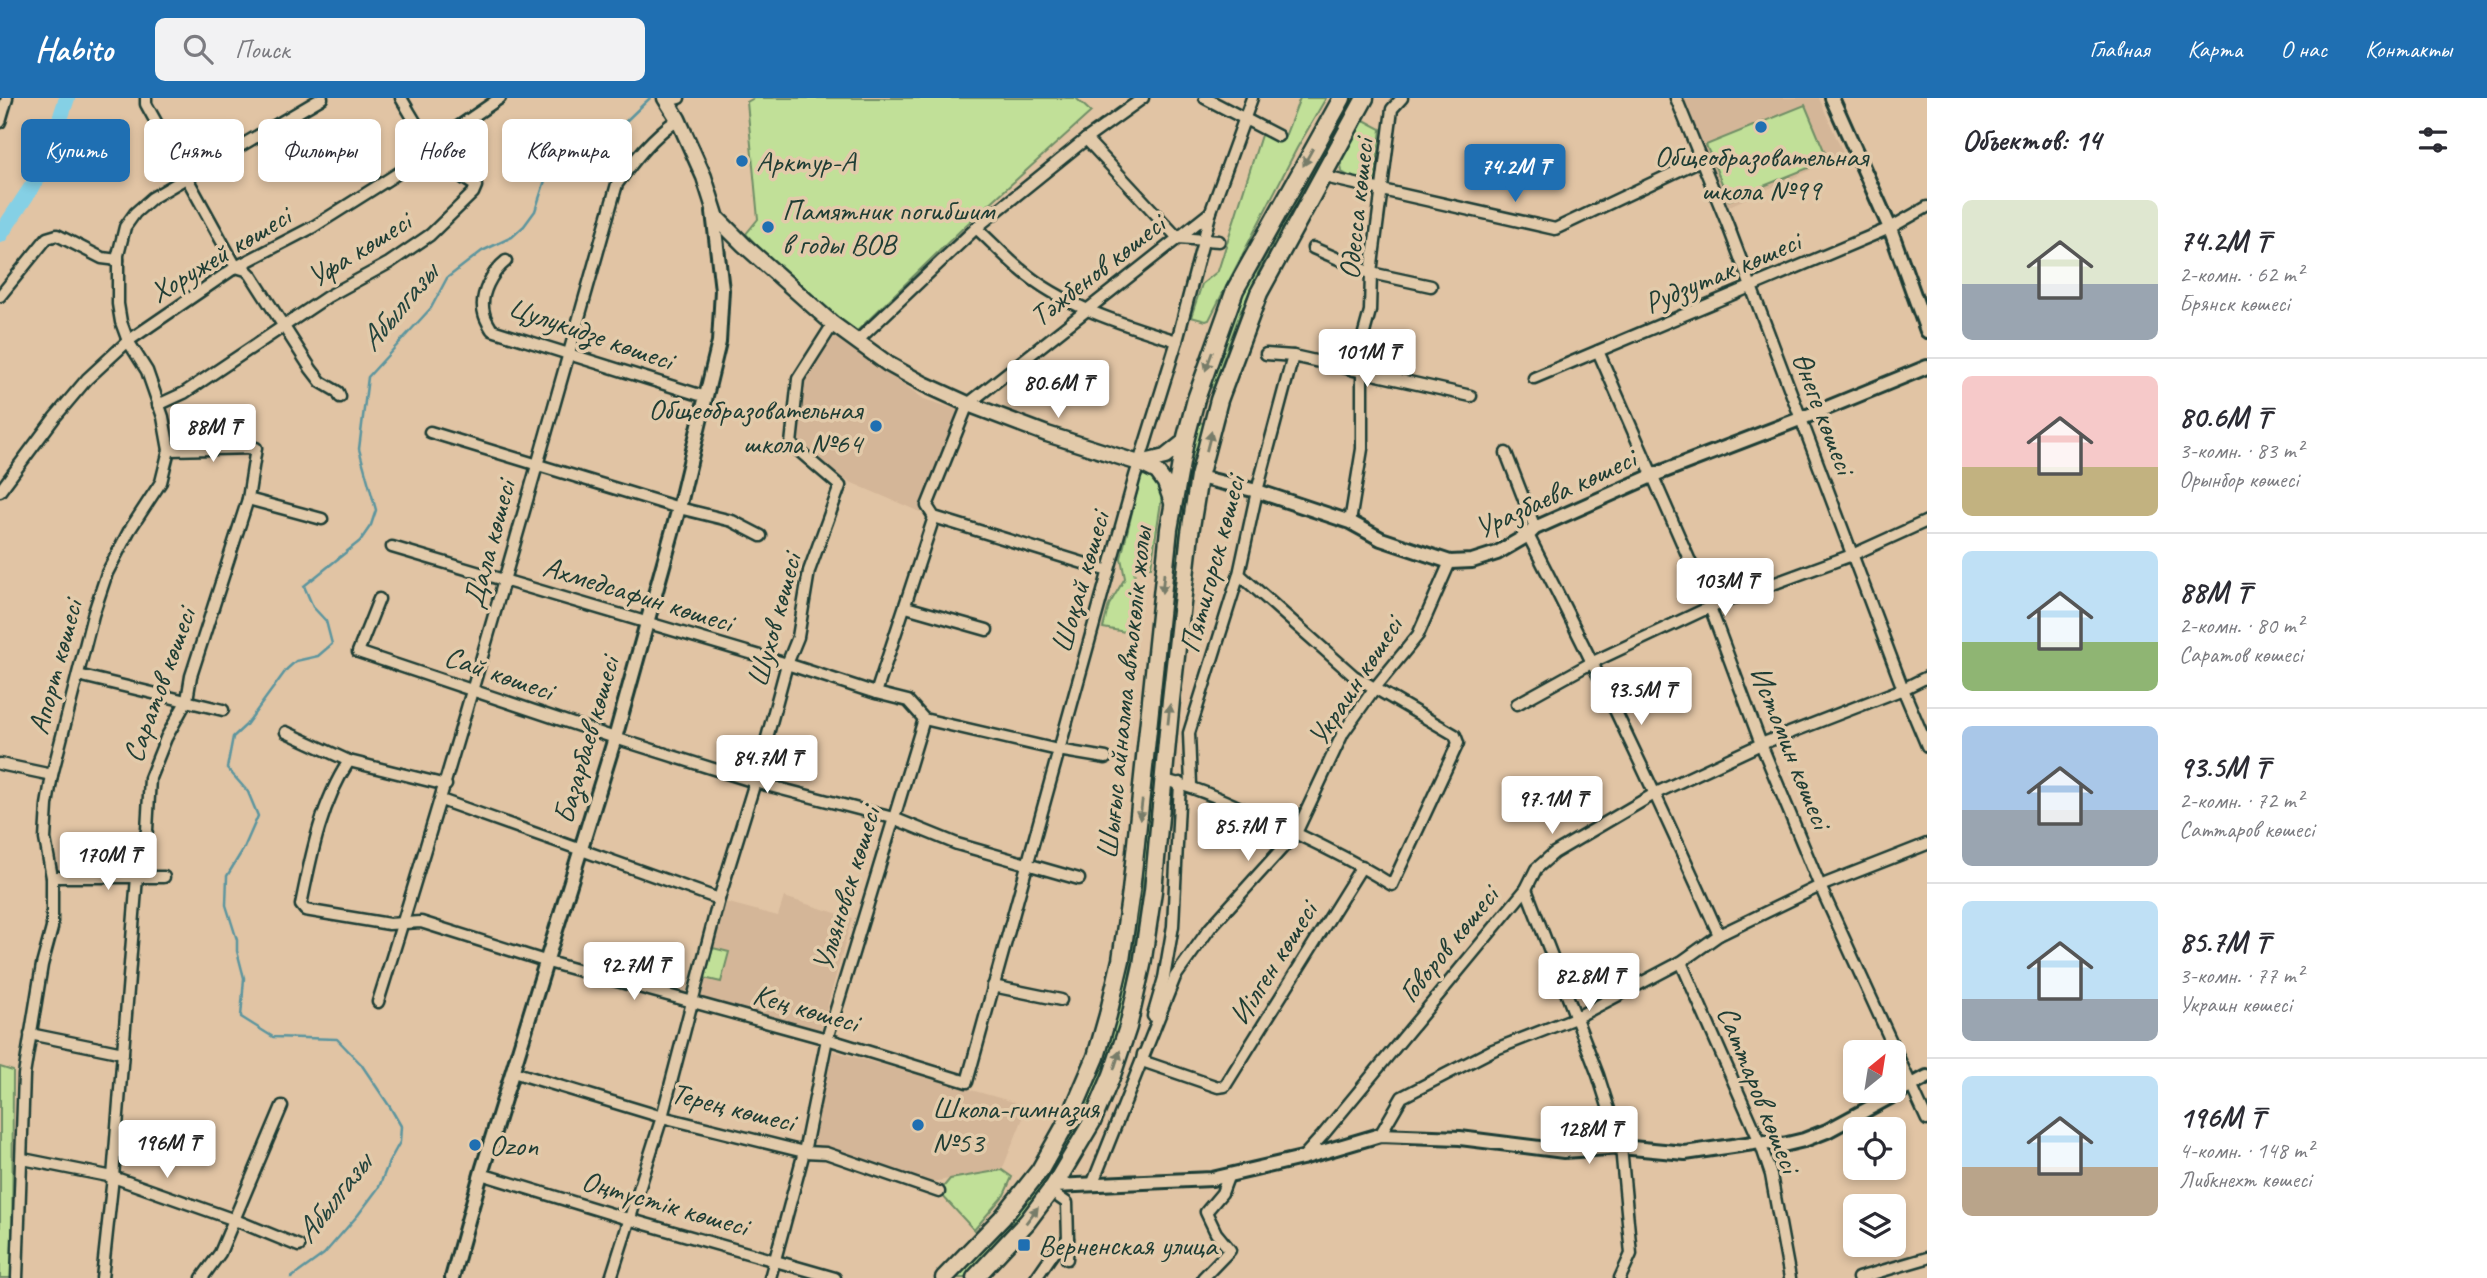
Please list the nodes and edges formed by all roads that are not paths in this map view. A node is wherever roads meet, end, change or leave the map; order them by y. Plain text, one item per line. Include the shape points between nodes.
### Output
1 (7, 98) edge
2 (146, 98) edge
3 (322, 98) edge
4 (401, 98) edge
5 (500, 98) edge
6 (1143, 98) edge
7 (1205, 98) edge
8 (1252, 98) edge
9 (1342, 98) edge
10 (1365, 98) edge
11 (1402, 98) edge
12 (1676, 98) edge
13 (1832, 98) edge
14 (671, 99) edge
15 (154, 119) edge
16 (414, 119) edge
17 (469, 119) edge
18 (678, 119) junction
19 (1245, 119) junction
20 (0, 122) edge
21 (1278, 136) dead end
22 (1086, 139) junction
23 (244, 144) edge
24 (1701, 160) junction
25 (395, 175) edge
26 (1320, 176) junction
27 (179, 182) edge
28 (190, 182) edge
29 (470, 182) edge
30 (1381, 190) junction
31 (1927, 207) edge
32 (712, 208) junction
33 (1212, 211) junction
34 (976, 228) junction
35 (1890, 228) junction
36 (1178, 238) junction
37 (1204, 241) junction
38 (1219, 241) dead end
39 (1313, 248) dead end
40 (118, 260) junction
41 (506, 261) dead end
42 (236, 267) junction
43 (1371, 273) junction
44 (1431, 286) dead end
45 (1751, 286) junction
46 (0, 296) edge
47 (1088, 308) junction
48 (833, 324) junction
49 (283, 327) junction
50 (1927, 331) edge
51 (128, 341) junction
52 (1177, 341) junction
53 (856, 342) junction
54 (1598, 351) junction
55 (569, 353) junction
56 (1266, 354) dead end
57 (1293, 356) junction
58 (1927, 367) edge
59 (1358, 370) junction
60 (1534, 378) dead end
61 (340, 397) dead end
62 (706, 397) junction
63 (1471, 397) dead end
64 (968, 404) junction
65 (159, 405) junction
66 (1800, 419) junction
67 (430, 432) dead end
68 (1185, 442) junction
69 (169, 450) junction
70 (1506, 453) dead end
71 (1139, 463) junction
72 (536, 465) junction
73 (1654, 475) junction
74 (1199, 477) junction
75 (0, 491) edge
76 (1257, 491) junction
77 (248, 499) junction
78 (1173, 505) junction
79 (679, 508) junction
80 (934, 517) junction
81 (322, 519) dead end
82 (1927, 521) edge
83 (1350, 522) junction
84 (1531, 531) junction
85 (761, 536) dead end
86 (392, 547) dead end
87 (1852, 555) junction
88 (1450, 562) junction
89 (1109, 571) junction
90 (1239, 574) junction
91 (505, 579) junction
92 (379, 599) dead end
93 (906, 607) junction
94 (1710, 607) junction
95 (648, 624) junction
96 (987, 630) dead end
97 (1593, 662) junction
98 (787, 664) junction
99 (78, 675) junction
100 (1927, 677) edge
101 (1374, 689) junction
102 (1903, 689) junction
103 (474, 690) junction
104 (876, 693) junction
105 (187, 699) junction
106 (1517, 704) dead end
107 (223, 709) dead end
108 (924, 719) junction
109 (286, 732) dead end
110 (615, 738) junction
111 (1761, 744) junction
112 (1927, 746) edge
113 (1058, 750) junction
114 (1106, 758) dead end
115 (349, 761) junction
116 (0, 764) edge
117 (52, 775) junction
118 (1172, 781) junction
119 (755, 782) junction
120 (446, 785) junction
121 (1191, 785) junction
122 (1656, 793) junction
123 (441, 800) junction
124 (893, 818) junction
125 (1296, 833) junction
126 (1927, 844) edge
127 (582, 849) junction
128 (1028, 863) junction
129 (1362, 866) junction
130 (52, 877) junction
131 (137, 877) junction
132 (164, 877) dead end
133 (1079, 879) dead end
134 (1821, 886) junction
135 (1525, 889) junction
136 (719, 900) junction
137 (403, 922) junction
138 (1719, 935) junction
139 (548, 961) junction
140 (1681, 962) junction
141 (993, 986) junction
142 (1061, 1000) dead end
143 (378, 1002) dead end
144 (691, 1002) junction
145 (1575, 1018) junction
146 (30, 1034) junction
147 (827, 1038) junction
148 (122, 1053) junction
149 (1142, 1061) junction
150 (513, 1072) junction
151 (1927, 1077) edge
152 (967, 1082) joint
153 (1912, 1085) junction
154 (282, 1106) dead end
155 (662, 1117) junction
156 (1927, 1120) edge
157 (1380, 1135) junction
158 (1760, 1142) junction
159 (1621, 1147) junction
160 (804, 1152) junction
161 (1302, 1158) junction
162 (23, 1159) junction
163 (481, 1174) junction
164 (113, 1177) junction
165 (1228, 1177) junction
166 (1092, 1185) junction
167 (1052, 1189) junction
168 (939, 1192) dead end
169 (628, 1219) junction
170 (235, 1220) junction
171 (1068, 1239) junction
172 (299, 1246) dead end
173 (1927, 1258) edge
174 (1067, 1259) dead end
175 (774, 1260) junction
176 (17, 1278) edge
177 (102, 1278) edge
178 (202, 1278) edge
179 (452, 1278) edge
180 (611, 1278) edge
181 (770, 1278) edge
182 (835, 1278) edge
183 (944, 1278) edge
184 (975, 1278) edge
185 (1036, 1278) edge
186 (1203, 1278) edge
187 (1620, 1278) edge
188 (1790, 1278) edge
189 (1858, 1278) edge

1 - 20 street
2 - 15 street
3 - 23 street, Апорт көшесі
4 - 16 street, Уфа көшесі
5 - 17 street, Хоружей көшесі
6 - 22 street
7 - 19 street
8 - 19 street, Шоқай көшесі
9 -> 68 main road, Шығыс айналма автокөлік жолы via 1235,290
10 - 26 main road, Шығыс айналма автокөлік жолы
11 - 30 street, Одесса көшесі via 1392,108
12 - 24 street, Өнеге көшесі
13 - 35 street
14 - 18 main road
18 - 32 main road via 704,177
18 - 55 street, Дала көшесі via 641,151 617,184
19 - 21 street
19 - 33 street, Шоқай көшесі
22 - 34 street
22 - 36 street
24 - 30 street via 1555,229
24 - 45 street, Өнеге көшесі
25 - 42 street, Хоружей көшесі via 323,221
26 - 30 street
74 -> 26 main road, Шығыс айналма автокөлік жолы via 1219,400 1259,293
27 - 40 street, Апорт көшесі via 135,214 125,227
28 - 42 street
29 - 49 street, Уфа көшесі via 476,186 473,194 430,235
30 - 43 street, Одесса көшесі
31 - 35 street, Рудзутак көшесі
32 - 48 main road via 744,245
32 - 62 street, Базарбаев көшесі via 722,290 719,342
33 - 36 street, Тәжбенов көшесі
33 - 37 street, Шоқай көшесі
34 - 47 street via 1021,271 1073,304
34 - 53 street
35 - 45 street, Рудзутак көшесі
35 - 50 street
36 - 37 street
36 - 47 street, Тәжбенов көшесі
37 - 38 street
37 - 52 street, Шоқай көшесі
39 - 43 street
40 - 46 street via 102,258 52,236
40 - 51 street, Апорт көшесі via 118,304
41 - 55 street, Цулукидзе көшесі via 490,279 484,301 492,330
42 - 49 street via 251,275
42 - 51 street, Хоружей көшесі
43 - 44 street
43 - 59 street, Одесса көшесі via 1370,311
45 - 54 street, Рудзутак көшесі
45 - 66 street, Өнеге көшесі
47 - 52 street via 1117,323
47 - 64 street, Тәжбенов көшесі
48 - 53 main road
48 - 98 street, Шухов көшесі via 797,379 791,444 840,486 809,571 799,637
49 - 61 street via 321,382 333,387
49 - 65 street, Уфа көшесі via 206,380
51 - 65 street, Апорт көшесі via 147,371
51 - 75 street, Хоружей көшесі via 87,379
52 - 71 street, Шоқай көшесі
53 - 64 main road via 907,376
54 - 60 street, Рудзутак көшесі
54 - 73 street, Истомин көшесі
55 - 62 street, Цулукидзе көшесі
55 - 72 street, Дала көшесі
56 - 57 street
57 - 59 street
57 - 76 street, Пятигорск көшесі
58 - 66 street, Уразбаева көшесі
59 - 63 street
59 - 83 street, Одесса көшесі via 1362,449
62 - 79 street, Базарбаев көшесі
64 - 71 main road via 1047,435
64 - 80 street, Тәжбенов көшесі via 927,506
65 - 69 street, Апорт көшесі
66 - 73 street, Уразбаева көшесі
66 - 87 street, Өнеге көшесі
67 - 72 street
68 - 71 main road via 1165,457
68 - 78 main road, Шығыс айналма автокөлік жолы
69 - 77 street, Саратов көшесі via 256,448
69 - 99 street, Апорт көшесі via 161,482 107,573
70 - 84 street
71 - 78 main road via 1157,472
71 - 89 street, Шоқай көшесі
72 - 79 street
72 - 91 street, Дала көшесі
73 - 84 street, Уразбаева көшесі
73 - 94 street, Истомин көшесі
74 - 76 street, Уразбаева көшесі
118 -> 74 main road, Шығыс айналма автокөлік жолы via 1183,591
76 - 83 street, Уразбаева көшесі
76 - 90 street, Пятигорск көшесі
77 - 81 street
77 - 105 street, Саратов көшесі
78 -> 183 main road, Шығыс айналма автокөлік жолы via 1131,891 1121,960 1096,1057 1040,1170
79 - 85 street via 732,521
79 - 95 street, Базарбаев көшесі
80 - 89 street
80 - 93 street
82 - 87 street
83 - 88 street, Уразбаева көшесі
84 - 88 street, Уразбаева көшесі via 1497,553
84 - 97 street
86 - 91 street, Ахмедсафин көшесі
87 - 94 street
87 - 102 street, Өнеге көшесі
88 - 101 street, Украин көшесі via 1418,635
89 - 113 street, Шоқай көшесі
90 - 101 street
90 - 121 street, Пятигорск көшесі via 1189,733
91 - 95 street, Ахмедсафин көшесі
91 - 103 street, Дала көшесі
92 - 103 street, Сай көшесі via 358,652
93 - 96 street
93 - 104 street
94 - 97 street
94 - 111 street, Истомин көшесі
95 - 98 street, Ахмедсафин көшесі
95 - 110 street, Базарбаев көшесі
97 - 106 street
97 - 122 street
98 - 104 street, Ахмедсафин көшесі
98 - 119 street, Шухов көшесі
99 - 105 street
99 - 117 street, Апорт көшесі
100 - 102 street, Говоров көшесі
101 - 125 street, Украин көшесі via 1343,733
101 - 129 street via 1455,735 1458,743 1391,885
102 - 111 street, Говоров көшесі
102 - 112 street, Өнеге көшесі
103 - 110 street, Сай көшесі
103 - 120 street, Дала көшесі
104 - 108 street, Ахмедсафин көшесі via 908,701
105 - 107 street
105 - 131 street, Саратов көшесі via 150,778 147,830
108 - 113 street, Ахмедсафин көшесі
108 - 124 street, Ульяновск көшесі
109 - 115 street
110 - 119 street, Сай көшесі
110 - 127 street, Базарбаев көшесі
111 - 122 street, Говоров көшесі
111 - 134 street, Истомин көшесі
113 - 114 street, Ахмедсафин көшесі
113 - 128 street, Шоқай көшесі
115 - 120 street
115 - 137 street, Кең көшесі via 313,845 301,905 305,910 389,924
116 - 117 street
117 - 130 street, Апорт көшесі via 45,839
118 - 121 street
118 - 149 street via 1173,926
167 -> 118 main road, Шығыс айналма автокөлік жолы via 1092,1122 1128,1027
119 - 124 street, Сай көшесі
119 - 136 street, Шухов көшесі
120 - 123 street, Дала көшесі
121 - 125 street
122 - 135 street, Говоров көшесі via 1554,853 1536,869
122 - 138 street
123 - 127 street
123 - 137 street, Дала көшесі
124 - 128 street, Сай көшесі via 957,844
124 - 147 street, Ульяновск көшесі
125 - 129 street
125 - 149 street, Украин көшесі via 1210,928 1175,976
126 - 134 street
127 - 136 street
127 - 139 street, Базарбаев көшесі
128 - 133 street, Сай көшесі
128 - 141 street, Шоқай көшесі
129 - 149 street, Иілген көшесі via 1225,1086
130 - 131 street
130 - 146 street, Апорт көшесі via 52,929
131 - 132 street
131 - 148 street, Саратов көшесі
134 - 138 street
134 - 153 street, Истомин көшесі
135 - 145 street
135 - 161 street, Говоров көшесі
136 - 144 street, Шухов көшесі
137 - 139 street, Кең көшесі via 421,922
137 - 143 street, Дала көшесі
138 - 140 street
139 - 144 street, Кең көшесі
139 - 150 street, Базарбаев көшесі
140 - 145 street
140 - 158 street, Саттаров көшесі
141 - 142 street
141 - 152 street, Шоқай көшесі
144 - 147 street, Кең көшесі
144 - 155 street, Шухов көшесі
145 - 157 street via 1493,1050 1402,1097
145 - 159 street
146 - 148 street
146 - 162 street, Апорт көшесі via 22,1103
147 - 152 street, Кең көшесі
147 - 160 street, Ульяновск көшесі
148 - 164 street, Саратов көшесі
149 - 166 street, Украин көшесі
150 - 155 street, Терең көшесі
150 - 163 street, Базарбаев көшесі
151 - 153 street
153 - 156 street, Истомин көшесі
153 - 158 street via 1804,1140 1783,1145
154 - 170 street
155 - 160 street, Терең көшесі
155 - 169 street, Шухов көшесі
157 - 159 street via 1448,1137 1564,1152
157 - 161 street
158 - 159 street via 1685,1153
158 - 188 street, Саттаров көшесі via 1771,1175
159 - 187 street via 1631,1254
160 - 168 street, Терең көшесі via 826,1153
160 - 175 street, Ульяновск көшесі
161 - 165 street
162 - 164 street
162 - 176 street, Апорт көшесі
163 - 169 street, Оңтүстік көшесі
163 - 179 street, Базарбаев көшесі
164 - 170 street
164 - 177 street, Саратов көшесі
165 - 166 street
165 - 186 street via 1206,1212 1230,1250
166 - 167 street
167 - 171 street via 1067,1203
184 -> 167 main road, Шығыс айналма автокөлік жолы
169 - 175 street, Оңтүстік көшесі
169 - 180 street, Шухов көшесі
170 - 172 street
170 - 178 street
171 - 174 street
171 - 185 street
173 - 189 street
175 - 181 street, Ульяновск көшесі
175 - 182 street, Оңтүстік көшесі

